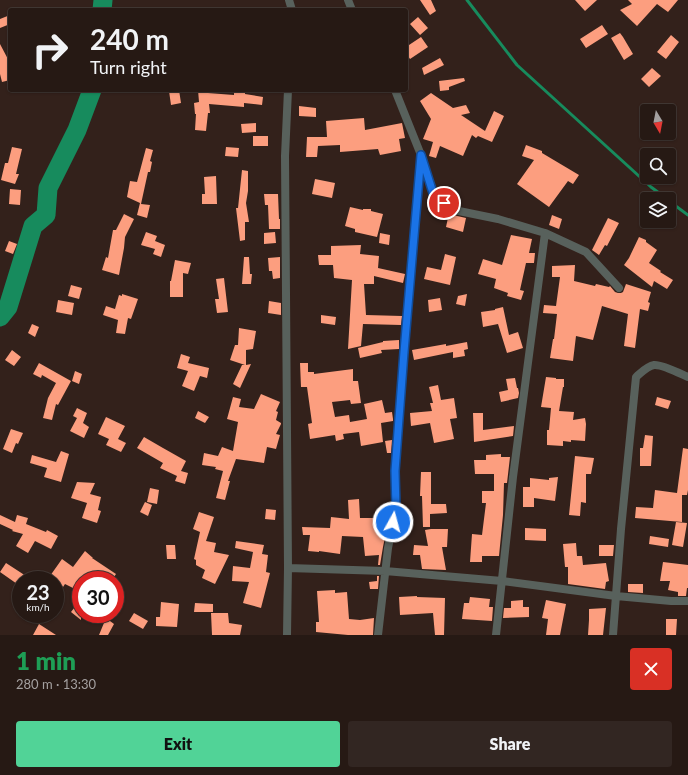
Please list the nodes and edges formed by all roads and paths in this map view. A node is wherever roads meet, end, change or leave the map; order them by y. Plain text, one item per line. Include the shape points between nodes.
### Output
1 (288, 92) edge
2 (396, 92) edge
3 (421, 155) junction
4 (545, 233) junction
5 (619, 288) dead end
6 (688, 377) edge
7 (288, 568) junction
8 (385, 571) junction
9 (502, 581) junction
10 (616, 596) junction
11 (688, 601) edge
12 (288, 635) edge
13 (378, 635) edge
14 (496, 635) edge
15 (613, 635) edge

1 - 7 street via 285,156
2 - 3 street
3 - 4 street via 434,196 454,210 498,219
3 - 8 street via 395,471 396,509
4 - 5 street via 586,252
4 - 9 street
6 - 10 street via 655,365 636,377
7 - 8 street
7 - 12 street
8 - 9 street
8 - 13 street
9 - 10 street
9 - 14 street
10 - 11 street
10 - 15 street

